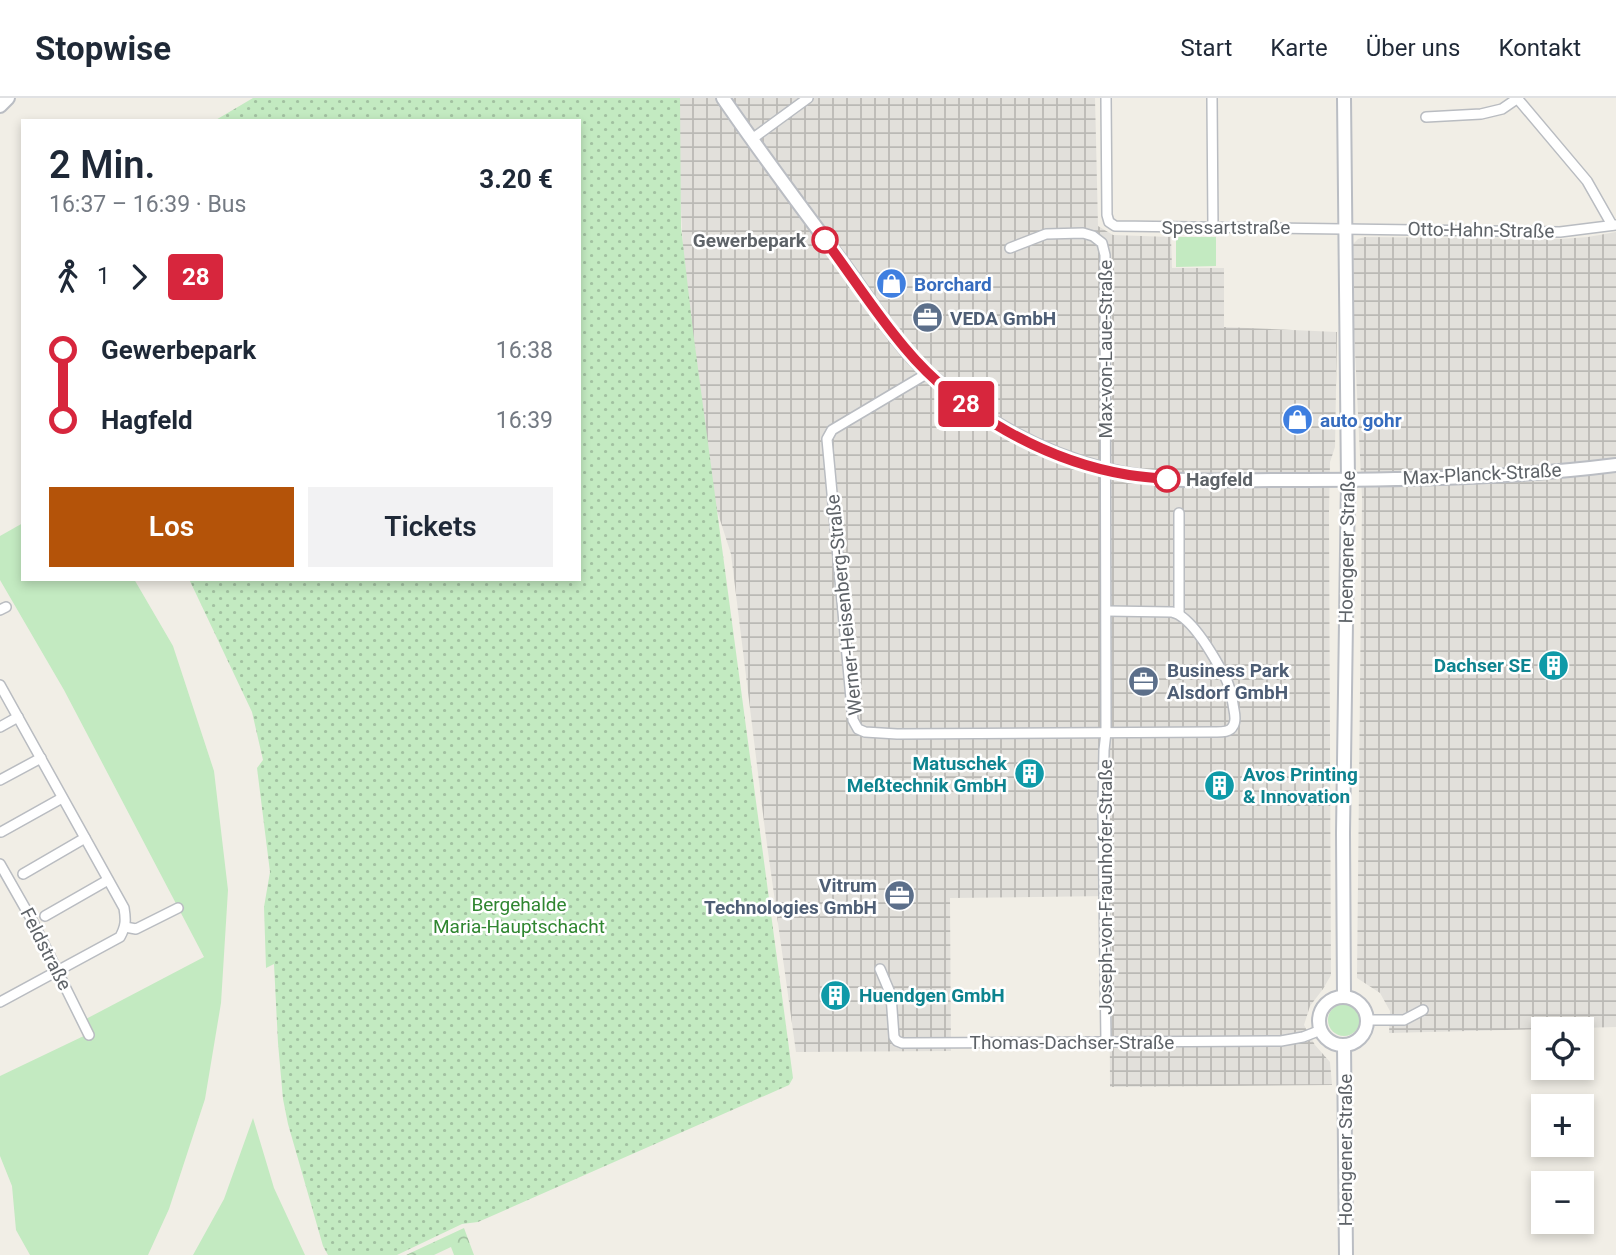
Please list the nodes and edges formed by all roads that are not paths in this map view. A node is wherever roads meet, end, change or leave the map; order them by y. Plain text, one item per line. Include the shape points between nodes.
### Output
1 (8, 98) edge
2 (723, 98) edge
3 (808, 98) edge
4 (1106, 98) edge
5 (1212, 98) edge
6 (1344, 98) edge
7 (1517, 98) edge
8 (0, 106) edge
9 (1426, 117) dead end
10 (752, 139) junction
11 (1614, 225) edge
12 (1213, 228) junction
13 (1345, 228) junction
14 (1010, 248) dead end
15 (928, 373) junction
16 (1616, 465) edge
17 (1105, 469) junction
18 (1348, 481) junction
19 (1180, 513) dead end
20 (1107, 611) junction
21 (1179, 613) junction
22 (0, 685) edge
23 (18, 717) junction
24 (0, 727) edge
25 (1106, 732) junction
26 (41, 758) junction
27 (0, 780) edge
28 (62, 798) junction
29 (1, 832) edge
30 (85, 838) junction
31 (0, 864) edge
32 (23, 874) dead end
33 (108, 880) junction
34 (178, 908) dead end
35 (45, 916) dead end
36 (125, 927) junction
37 (880, 969) dead end
38 (57, 971) junction
39 (1345, 997) junction
40 (0, 1002) edge
41 (1423, 1010) dead end
42 (1367, 1020) junction
43 (1321, 1030) junction
44 (89, 1035) dead end
45 (1106, 1042) junction
46 (1345, 1045) junction
47 (1346, 1255) edge

1 - 8 main road
2 - 10 main road, Max-Planck-Straße
3 - 10 street
4 - 12 street, Spessartstraße via 1109,222 1115,226
5 - 12 street
6 - 13 main road, Hoengener Straße
7 - 9 street via 1502,109 1481,114
7 - 11 street via 1587,181
10 - 15 main road, Max-Planck-Straße via 879,314
11 - 13 street, Otto-Hahn-Straße via 1560,232
12 - 13 street, Spessartstraße
13 - 18 main road, Hoengener Straße
14 - 17 street, Max-von-Laue-Straße via 1046,234 1083,233 1102,243 1106,271
15 - 17 main road, Max-Planck-Straße via 1009,432
15 - 25 street, Werner-Heisenberg-Straße via 832,430 827,439 853,720 858,729 874,733
16 - 18 main road, Max-Planck-Straße
17 - 18 main road, Max-Planck-Straße via 1167,479
17 - 20 street, Joseph-von-Fraunhofer-Straße
18 - 39 main road, Hoengener Straße
19 - 21 street
20 - 21 street
20 - 25 street, Joseph-von-Fraunhofer-Straße
21 - 25 street, Joseph-von-Fraunhofer-Straße via 1226,679 1233,728
22 - 23 street
23 - 24 street
23 - 26 street
25 - 45 street, Joseph-von-Fraunhofer-Straße
26 - 27 street
26 - 28 street
28 - 29 street
28 - 30 street
30 - 32 street
30 - 33 street
31 - 38 street, Feldstraße
33 - 35 street
33 - 36 street via 124,908
34 - 36 street via 136,929
36 - 38 street via 120,937
37 - 45 street, Thomas-Dachser-Straße via 891,995 897,1041
38 - 40 street
38 - 44 street, Feldstraße
39 - 42 main road via 1360,1004
39 - 43 main road via 1324,1007
41 - 42 street via 1404,1020
42 - 46 main road via 1361,1037
43 - 45 street, Thomas-Dachser-Straße via 1282,1041
43 - 46 main road via 1335,1044
46 - 47 main road, Hoengener Straße

